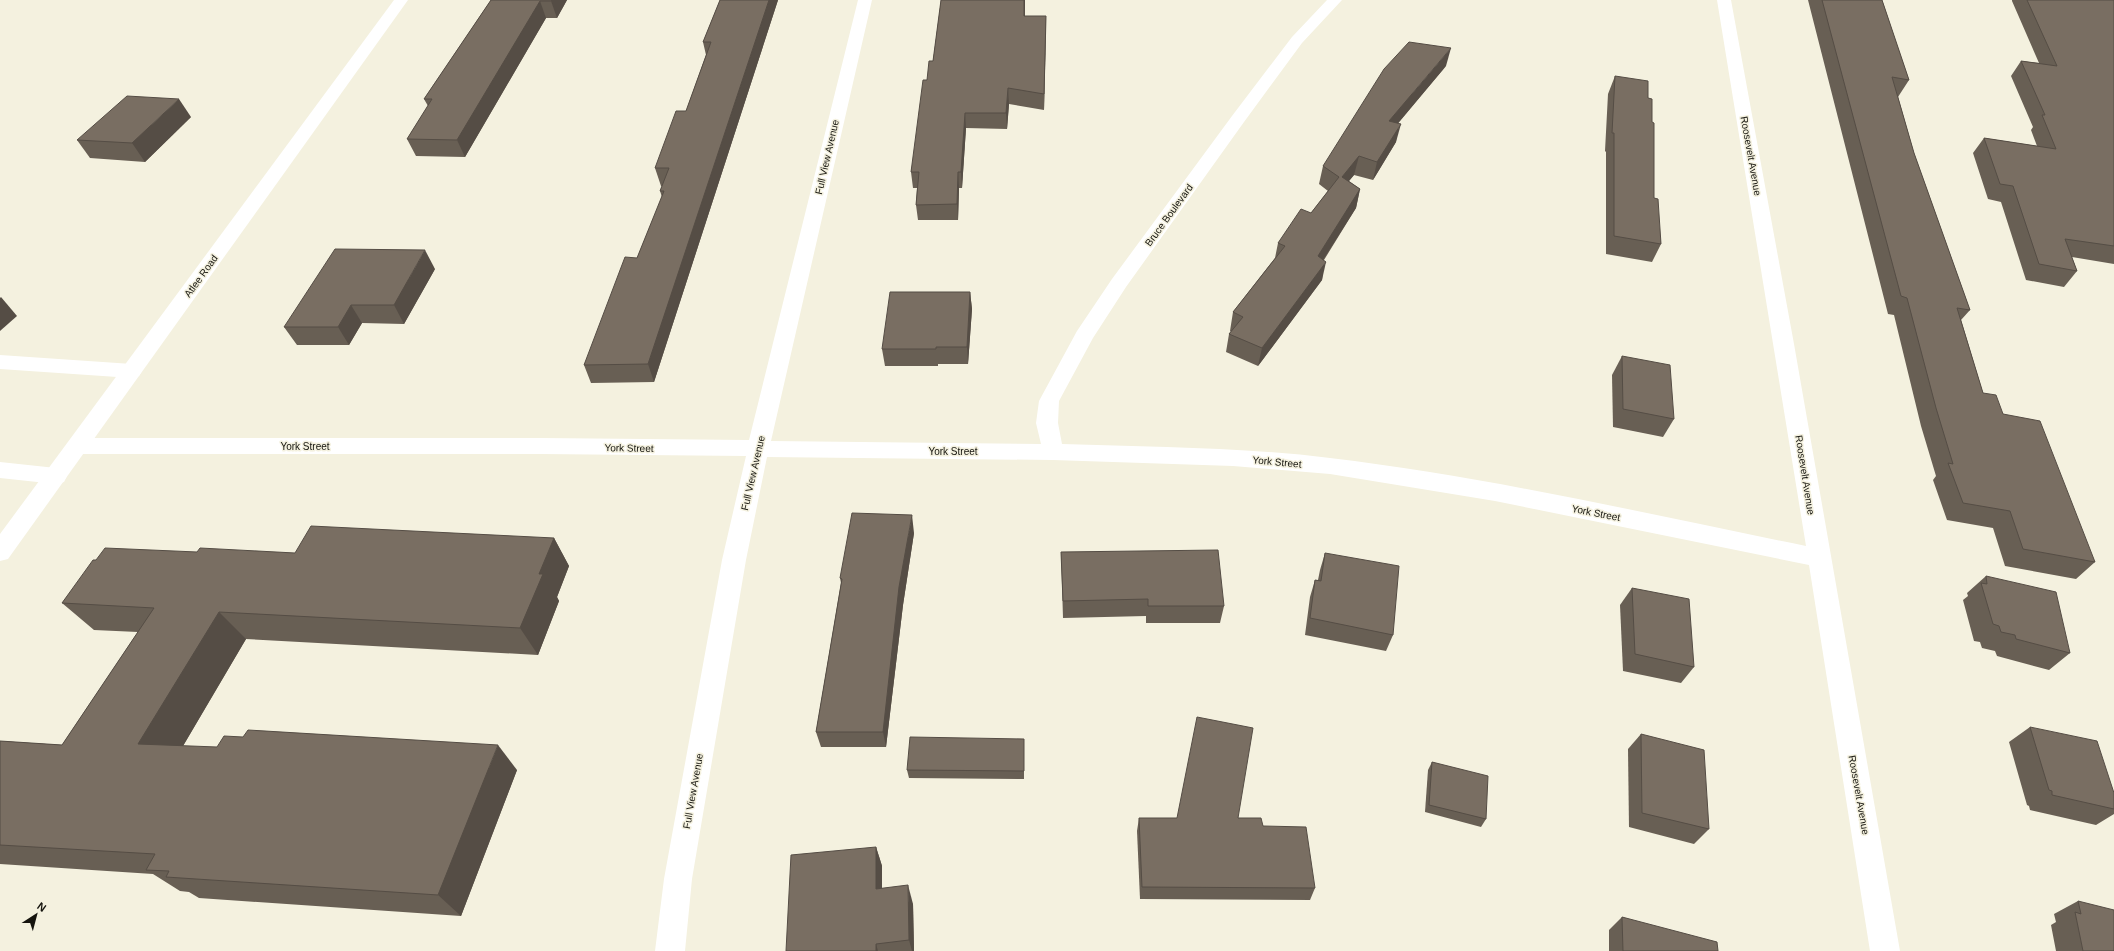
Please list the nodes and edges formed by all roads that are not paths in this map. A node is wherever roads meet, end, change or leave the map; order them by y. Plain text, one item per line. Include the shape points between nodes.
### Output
1 (401, 0) edge
2 (865, 0) edge
3 (1335, 0) edge
4 (1724, 0) edge
5 (0, 362) edge
6 (132, 371) junction
7 (78, 446) junction
8 (758, 449) junction
9 (1052, 452) junction
10 (0, 470) edge
11 (56, 476) junction
12 (0, 552) edge
13 (1819, 558) junction
14 (670, 951) edge
15 (1885, 951) edge

1 - 6 street, Atlee Road
2 - 8 street, Full View Avenue
3 - 9 street, Bruce Boulevard via 1297,40 1084,336 1049,401 1047,423
4 - 13 street, Roosevelt Avenue via 1786,352
5 - 6 street
6 - 7 street, Atlee Road
7 - 8 street, York Street via 541,446
7 - 11 street, Atlee Road
8 - 9 street, York Street
8 - 14 street, Full View Avenue via 734,560 678,879
9 - 13 street, York Street via 1233,458 1330,466 1495,492
10 - 11 street
11 - 12 street, Atlee Road
13 - 15 street, Roosevelt Avenue

